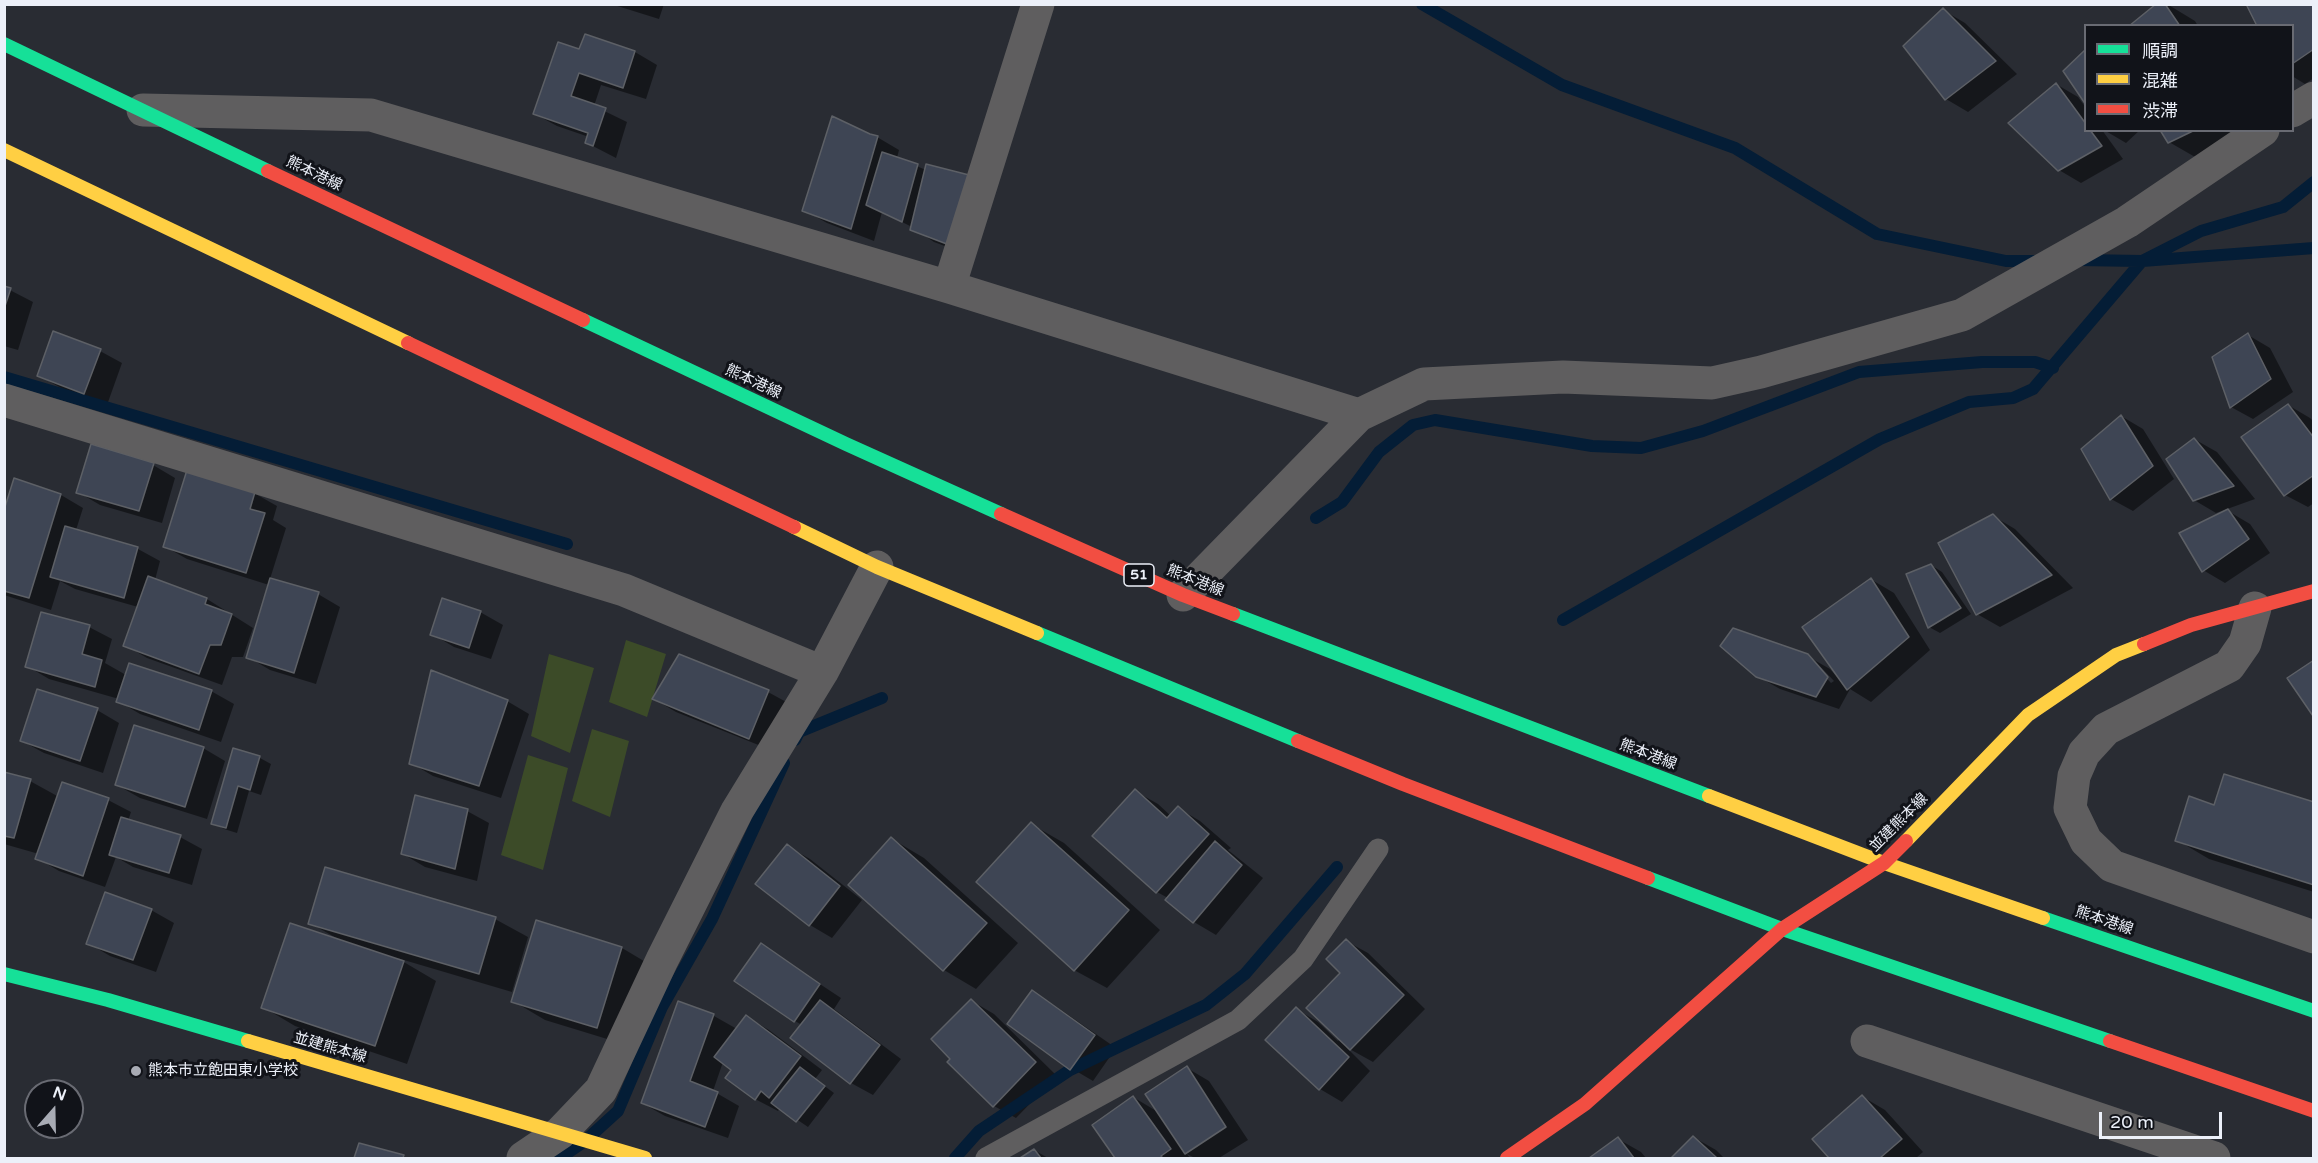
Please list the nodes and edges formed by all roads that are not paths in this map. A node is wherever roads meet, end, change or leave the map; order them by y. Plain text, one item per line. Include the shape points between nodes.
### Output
1 (1038, 4) edge
2 (4, 44) edge
3 (2313, 98) edge
4 (143, 110) junction
5 (2294, 110) edge
6 (2260, 132) edge
7 (4, 150) edge
8 (949, 287) junction
9 (4, 400) edge
10 (1359, 415) junction
11 (877, 567) junction
12 (2313, 591) edge
13 (1183, 595) junction
14 (2255, 608) junction
15 (822, 672) junction
16 (1378, 849) dead end
17 (1884, 863) junction
18 (1782, 928) junction
19 (2313, 937) edge
20 (4, 974) edge
21 (2313, 1011) edge
22 (1867, 1041) dead end
23 (2313, 1111) edge
24 (560, 1133) junction
25 (523, 1158) edge
26 (645, 1158) edge
27 (986, 1158) edge
28 (1507, 1158) edge
29 (2214, 1158) edge

1 - 8 street
2 - 4 main road, 熊本港線 / 51
3 - 5 street
4 - 8 street via 371,115
4 - 13 main road, 熊本港線 / 51 via 835,439
6 - 10 street via 2127,222 1962,315 1712,383 1563,377 1424,384
7 - 11 main road
8 - 10 street
9 - 15 street via 624,590
10 - 13 street
11 - 15 street
11 - 18 main road via 1403,784
12 - 14 main road, 並建熊本線
13 - 17 main road, 熊本港線 / 51
14 - 17 main road, 並建熊本線 via 2192,625 2116,655 2037,708
14 - 19 street via 2245,643 2229,666 2106,729 2084,753 2074,776 2070,808 2086,841 2112,866
15 - 24 street via 737,811 602,1090
16 - 27 lane via 1304,959 1238,1020
17 - 18 main road, 並建熊本線
17 - 21 main road, 熊本港線 / 51
18 - 23 main road
18 - 28 main road, 並建熊本線 via 1585,1104
20 - 24 main road, 並建熊本線 via 108,1000
22 - 29 street
24 - 25 street
24 - 26 main road, 並建熊本線

